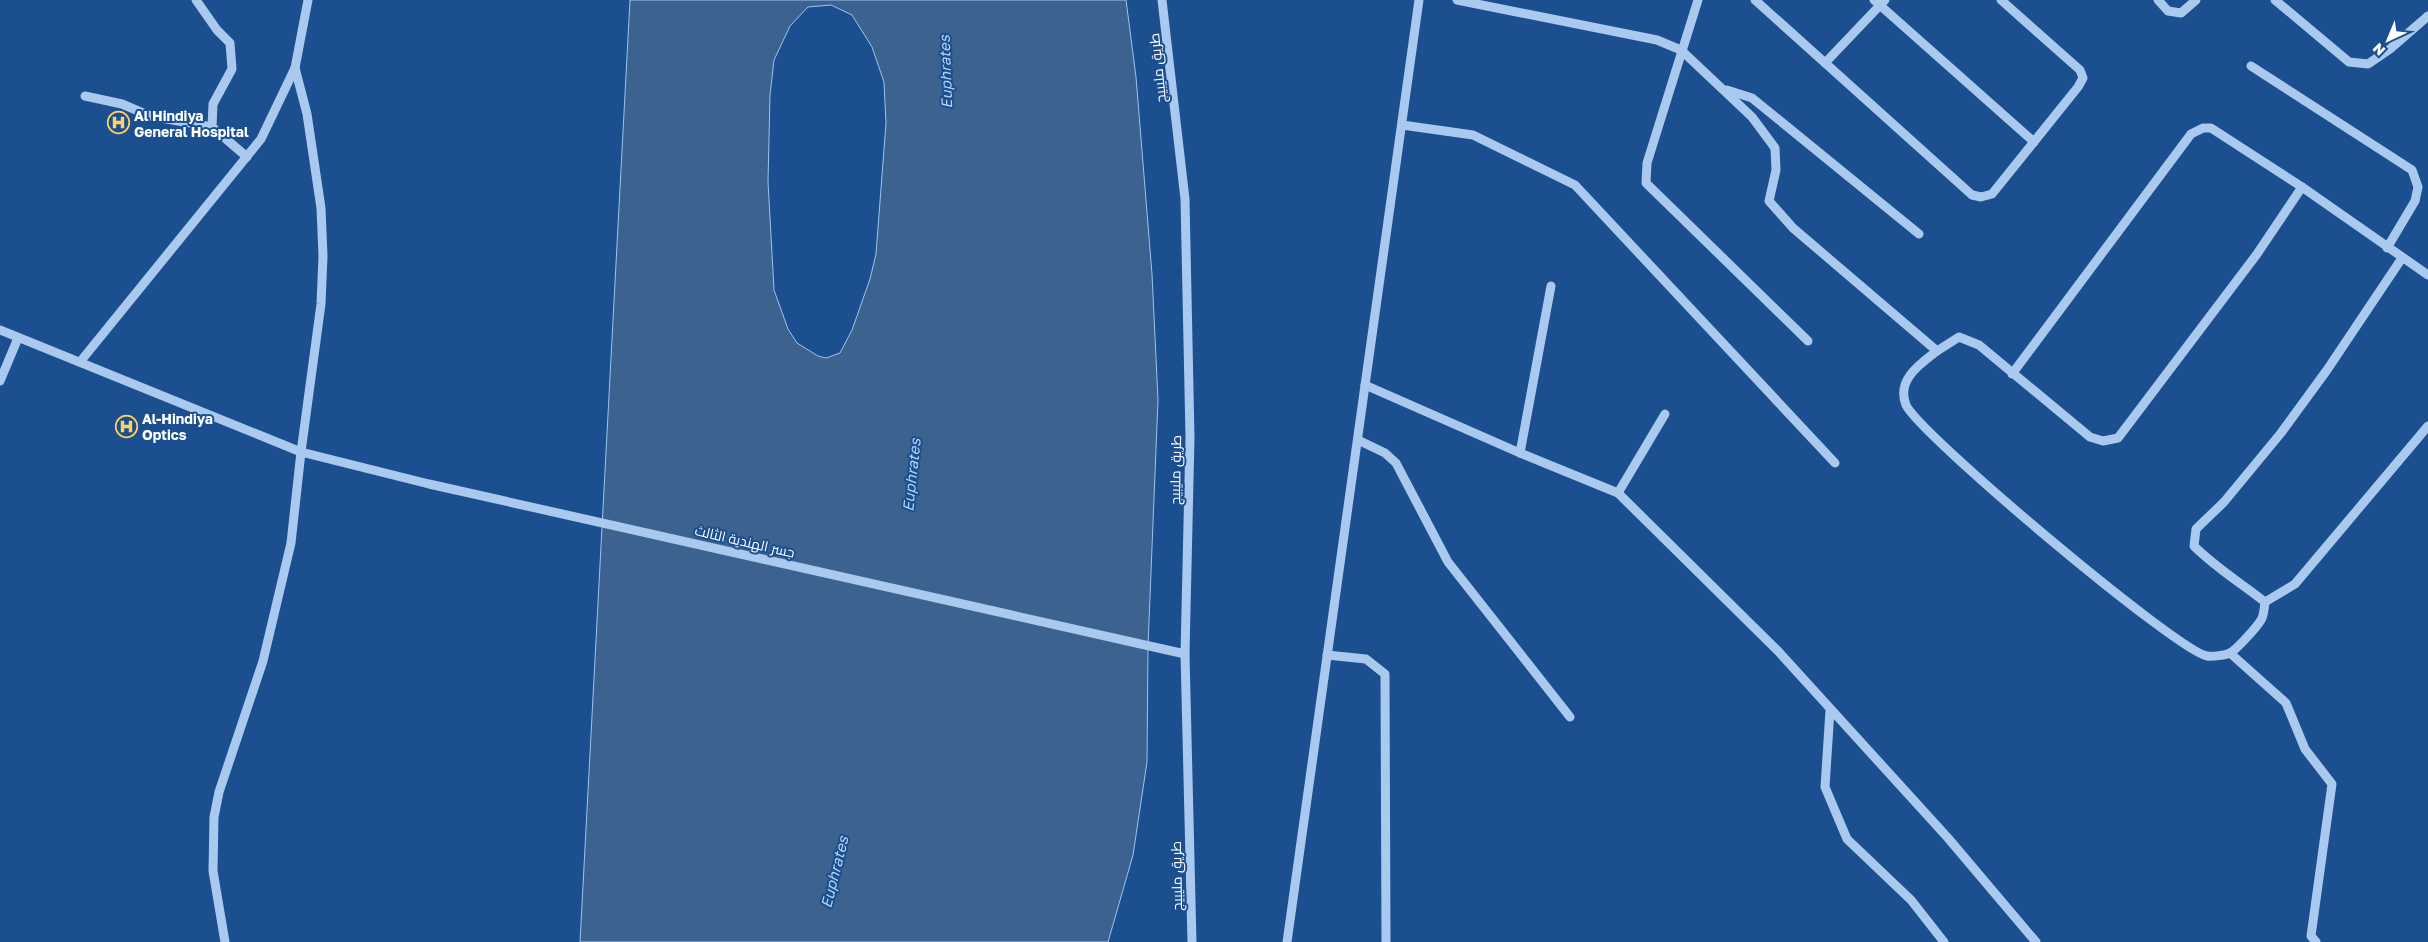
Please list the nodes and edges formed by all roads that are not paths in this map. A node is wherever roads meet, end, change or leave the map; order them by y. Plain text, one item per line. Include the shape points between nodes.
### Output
1 (196, 0) edge
2 (308, 0) edge
3 (1162, 0) edge
4 (1420, 0) edge
5 (1457, 0) edge
6 (1698, 0) edge
7 (1756, 0) edge
8 (2001, 0) edge
9 (2158, 0) edge
10 (2196, 0) edge
11 (2275, 0) edge
12 (1880, 2) edge
13 (2428, 16) edge
14 (1682, 50) junction
15 (1825, 63) junction
16 (2251, 66) dead end
17 (295, 68) junction
18 (1724, 89) junction
19 (86, 96) dead end
20 (1402, 125) junction
21 (212, 127) junction
22 (2034, 142) junction
23 (247, 157) junction
24 (2302, 186) junction
25 (1919, 234) dead end
26 (2387, 248) junction
27 (2402, 258) junction
28 (2428, 275) edge
29 (1551, 286) dead end
30 (0, 330) edge
31 (18, 338) junction
32 (1808, 341) dead end
33 (1936, 350) junction
34 (80, 362) junction
35 (2012, 374) junction
36 (0, 381) edge
37 (1365, 385) junction
38 (1665, 414) dead end
39 (2428, 426) edge
40 (1358, 440) junction
41 (301, 452) junction
42 (1520, 453) junction
43 (1835, 463) dead end
44 (1618, 493) junction
45 (2265, 602) junction
46 (2230, 653) junction
47 (1185, 654) junction
48 (1327, 655) junction
49 (1830, 710) junction
50 (1570, 717) dead end
51 (225, 942) edge
52 (1192, 942) edge
53 (1287, 942) edge
54 (1386, 942) edge
55 (1944, 942) edge
56 (2036, 942) edge
57 (2316, 942) edge

1 - 21 street via 230,43 232,69 213,104
2 - 17 street
3 - 47 street, طريق مليبيج via 1185,199 1190,437
4 - 20 street
5 - 14 street via 1657,40
6 - 14 street
7 - 15 street
8 - 22 street via 2080,70 2083,78
9 - 10 street via 2168,11 2181,13
11 - 13 street via 2349,62 2368,64
12 - 15 street
12 - 22 street
14 - 18 street
14 - 32 street via 1647,164 1646,183
15 - 22 street via 1972,195 1992,194
16 - 26 street via 2412,170 2418,186 2415,201
17 - 23 street via 261,140
17 - 41 street via 308,114 316,161 323,256 321,304
18 - 25 street via 1752,98
18 - 33 street via 1752,117 1775,148 1776,170 1769,201 1793,228
19 - 21 street via 122,104 150,116
20 - 37 street
20 - 43 street via 1474,135 1575,186
21 - 23 street
23 - 34 street
24 - 26 street
24 - 35 street via 2211,128 2202,128 2191,134
24 - 35 street via 2257,254 2118,438 2103,441 2090,437
26 - 27 street
27 - 28 street
27 - 45 street via 2281,433 2224,502 2196,529 2194,546 2214,566
29 - 42 street
30 - 31 street, جسر الهندية الثالث
31 - 34 street, جسر الهندية الثالث
31 - 36 street
33 - 35 street via 1959,337 1978,345
33 - 46 street via 1910,373 1903,391 1907,406 1956,457 2118,596 2186,645 2208,657
34 - 41 street, جسر الهندية الثالث
37 - 40 street
37 - 42 street
38 - 44 street
39 - 45 street via 2295,584
40 - 48 street
40 - 50 street via 1396,462 1448,562
41 - 47 street, جسر الهندية الثالث via 428,484
41 - 51 street via 291,543 278,603 263,661 219,792 214,818 213,871
42 - 44 street
44 - 49 street via 1778,651
45 - 46 street via 2263,619
46 - 57 street via 2286,702 2305,750 2332,784 2313,911 2311,936
47 - 52 street, طريق مليبيج
48 - 53 street
48 - 54 street via 1366,660 1385,674
49 - 55 street via 1825,787 1847,839 1911,900
49 - 56 street via 1948,838

